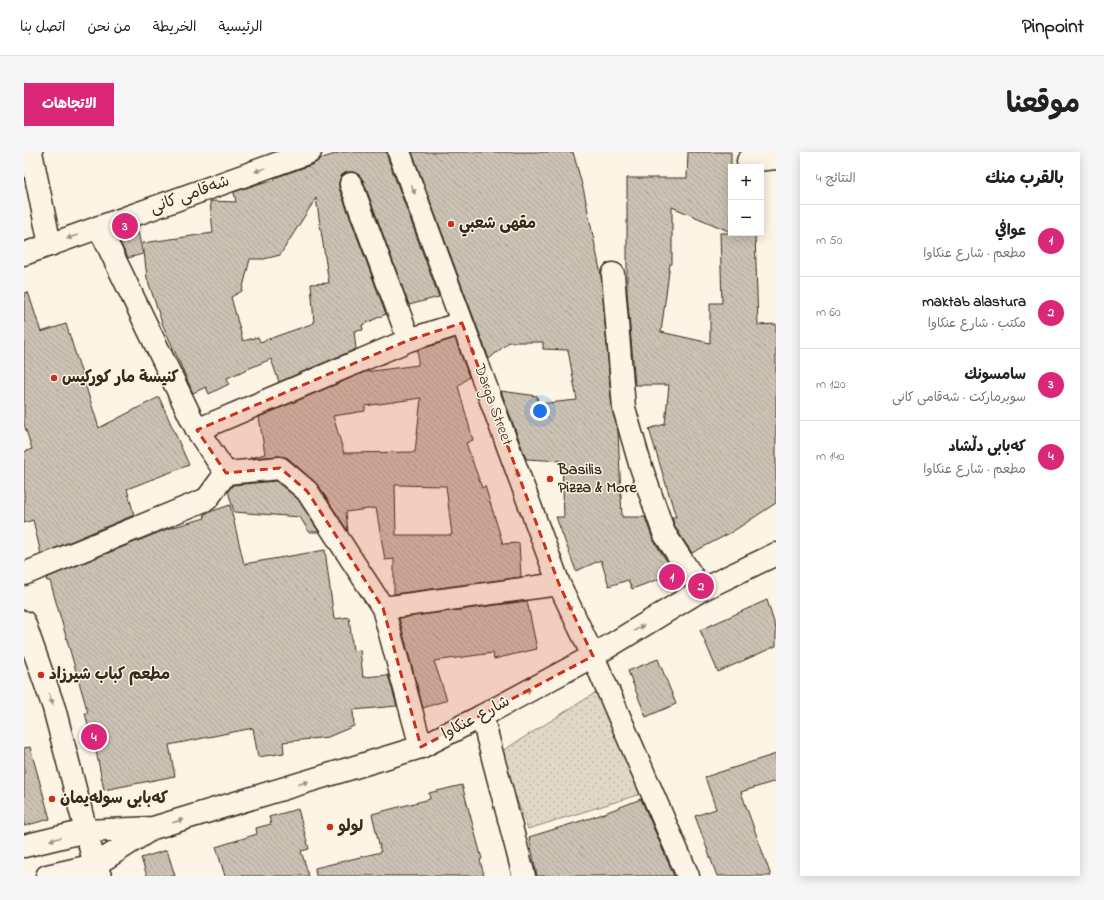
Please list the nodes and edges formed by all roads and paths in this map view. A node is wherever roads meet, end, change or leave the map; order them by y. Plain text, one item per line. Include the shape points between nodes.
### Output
1 (31, 152) edge
2 (310, 152) edge
3 (399, 152) edge
4 (776, 158) edge
5 (748, 162) dead end
6 (351, 184) dead end
7 (99, 227) junction
8 (50, 245) junction
9 (24, 254) edge
10 (613, 274) dead end
11 (462, 323) junction
12 (409, 340) junction
13 (197, 430) junction
14 (226, 474) junction
15 (776, 554) edge
16 (24, 574) edge
17 (559, 584) junction
18 (701, 590) junction
19 (383, 608) junction
20 (24, 622) edge
21 (593, 656) junction
22 (482, 716) junction
23 (421, 747) junction
24 (153, 828) junction
25 (86, 831) junction
26 (24, 846) edge
27 (97, 870) edge
28 (50, 876) edge
29 (524, 876) edge
30 (688, 876) edge

1 - 8 street
2 -> 7 street, شەقامی کانی
3 -> 11 street, Darga Street
4 - 5 street
6 - 12 street
7 -> 8 street, شەقامی کانی
7 - 13 street
8 - 9 street, شەقامی کانی
10 - 18 street via 624,408 664,533
11 - 12 street
11 -> 17 street, Darga Street
12 - 13 street
13 - 14 street
14 - 16 street via 207,499
14 - 19 street via 280,468 291,477 307,491
15 - 18 street, شارع عنكاوا
17 - 19 street
17 -> 21 street, Darga Street
21 -> 18 street, شارع عنكاوا
19 - 23 street
20 -> 25 street via 54,708
22 -> 21 street, شارع عنكاوا
21 - 30 street, Darga Street
22 - 23 street, شارع عنكاوا
22 - 29 street
24 -> 23 street, شارع عنكاوا
24 - 25 street, شارع عنكاوا
24 - 27 street, شارع عنكاوا
25 -> 26 street, شارع عنكاوا
25 - 27 street
27 - 28 street, شارع عنكاوا

